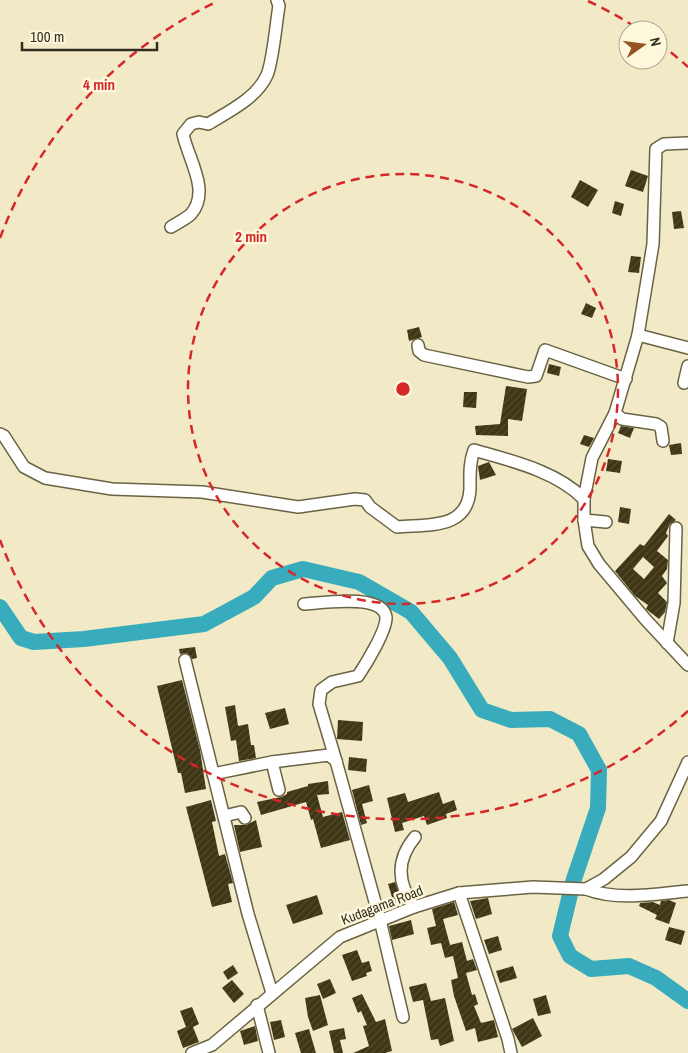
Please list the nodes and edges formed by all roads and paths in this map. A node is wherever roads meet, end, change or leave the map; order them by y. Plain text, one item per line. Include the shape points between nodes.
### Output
1 (277, 0) edge
2 (688, 143) edge
3 (171, 227) dead end
4 (638, 335) junction
5 (418, 345) dead end
6 (688, 348) edge
7 (688, 366) edge
8 (626, 379) junction
9 (684, 383) dead end
10 (615, 413) junction
11 (0, 434) edge
12 (663, 441) dead end
13 (584, 500) junction
14 (584, 520) junction
15 (606, 522) dead end
16 (676, 528) dead end
17 (304, 604) dead end
18 (667, 643) junction
19 (185, 660) dead end
20 (688, 665) edge
21 (272, 762) junction
22 (336, 762) junction
23 (688, 762) edge
24 (213, 774) junction
25 (279, 790) dead end
26 (224, 816) junction
27 (245, 818) dead end
28 (415, 837) dead end
29 (586, 889) junction
30 (688, 891) edge
31 (459, 893) junction
32 (414, 907) junction
33 (380, 920) junction
34 (272, 993) junction
35 (257, 1005) junction
36 (403, 1017) dead end
37 (192, 1053) edge
38 (269, 1053) edge
39 (511, 1053) edge

1 - 3 street via 279,6 267,75 235,108 208,124 191,124 184,134 200,195 191,214
2 - 4 street via 664,144 656,149 653,244
4 - 6 street
4 - 8 street
5 - 8 street via 424,355 528,377 536,376 546,350
7 - 9 street
8 - 10 street
10 - 12 street via 622,419 656,424 661,427
10 - 13 street via 592,458
11 - 13 street via 24,467 45,478 112,488 202,492 298,507 364,500 397,527 453,521 462,515 469,496 470,459 474,450 521,464 571,486
13 - 14 street
14 - 15 street
14 - 18 street via 588,546 599,564
16 - 18 street via 674,603
17 - 22 street via 361,601 374,604 386,616 358,676 332,682 321,690 320,704
18 - 20 street
19 - 24 street
21 - 22 street via 329,756
21 - 24 street
21 - 25 street
22 - 33 street
23 - 29 street via 661,821 631,857
24 - 26 street
26 - 27 street via 241,812
26 - 34 street
28 - 32 street via 399,867
29 - 30 street via 597,893 645,895
29 - 31 street, Kudagama Road via 533,887
31 - 32 street, Kudagama Road
31 - 39 street
32 - 33 street, Kudagama Road
33 - 34 street, Kudagama Road via 340,937
33 - 36 street
34 - 35 street, Kudagama Road
35 - 37 street, Kudagama Road via 212,1044
35 - 38 street

